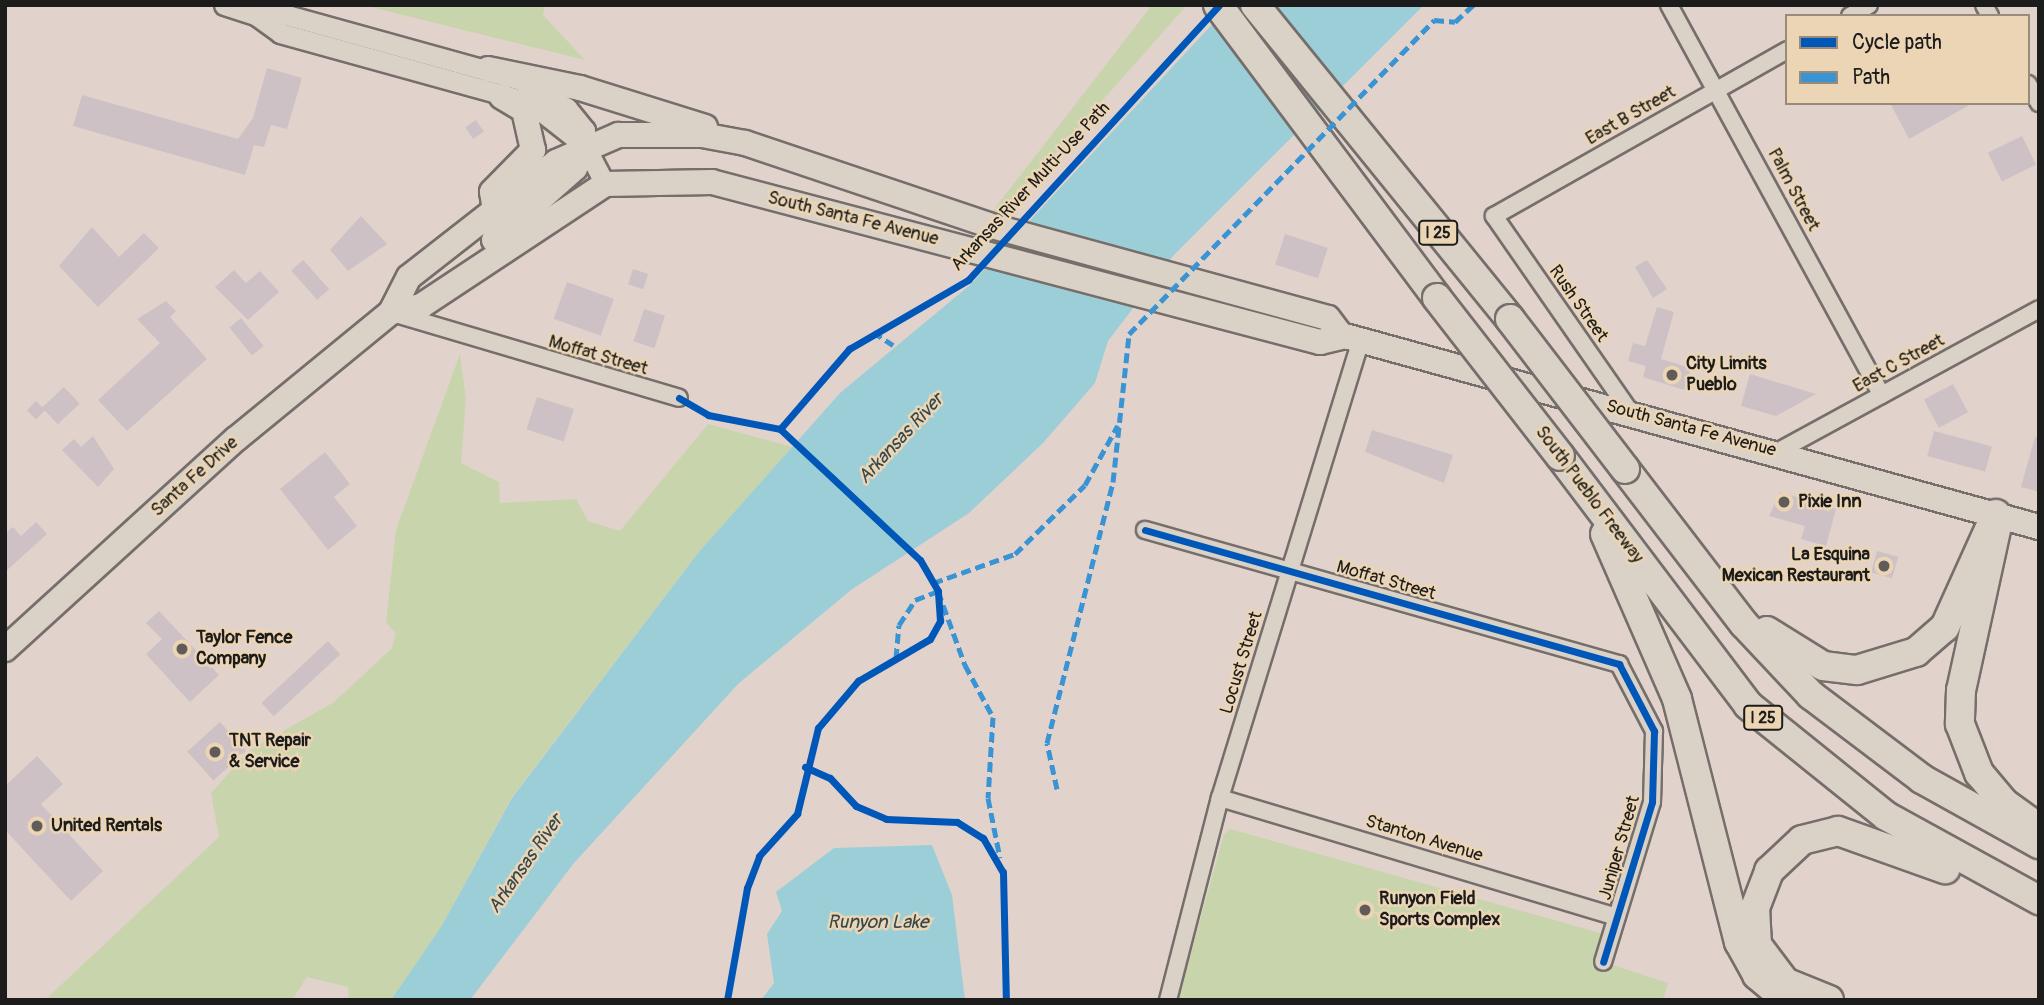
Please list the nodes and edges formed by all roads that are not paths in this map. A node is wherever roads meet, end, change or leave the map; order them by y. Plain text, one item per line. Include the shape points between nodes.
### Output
1 (224, 5) edge
2 (1218, 5) edge
3 (1255, 5) edge
4 (1669, 5) edge
5 (1869, 5) edge
6 (1853, 14) edge
7 (257, 16) junction
8 (1785, 51) edge
9 (488, 69) junction
10 (2030, 87) edge
11 (1716, 89) junction
12 (502, 97) junction
13 (2039, 103) edge
14 (702, 135) joint
15 (744, 143) junction
16 (586, 146) junction
17 (605, 184) junction
18 (494, 209) junction
19 (1494, 216) joint
20 (452, 284) junction
21 (2039, 309) edge
22 (391, 312) junction
23 (1351, 337) junction
24 (1882, 395) junction
25 (679, 398) dead end
26 (1631, 413) junction
27 (1777, 452) junction
28 (1584, 487) junction
29 (1654, 507) junction
30 (1996, 514) junction
31 (2039, 527) edge
32 (1145, 530) dead end
33 (1290, 570) junction
34 (5, 649) edge
35 (1619, 664) joint
36 (1220, 798) junction
37 (2039, 828) edge
38 (2039, 844) edge
39 (2039, 903) edge
40 (1617, 917) junction
41 (1603, 962) dead end
42 (1168, 1000) edge
43 (1787, 1000) edge
44 (1829, 1000) edge

1 - 7 street
2 - 28 highway, South Pueblo Freeway / I 25, bridge
3 - 29 highway, I 25, bridge via 1510,319
4 - 11 street, Palm Street
5 - 6 street
7 - 9 street via 283,14
7 - 12 street via 280,33
8 - 11 street, East B Street
9 - 15 main road via 619,99
9 - 16 street via 567,108 585,130
10 - 13 street
11 - 19 street, East B Street
11 - 24 street, Palm Street
12 - 16 street via 529,102
12 - 18 main road via 524,110 533,150 492,192
14 - 15 main road, South Santa Fe Avenue
14 - 16 main road, Santa Fe Drive via 618,135
15 - 23 main road, South Santa Fe Avenue via 988,225 1328,318
16 - 17 street
16 - 18 main road, Santa Fe Drive
16 - 20 main road via 575,168
17 - 20 main road, Santa Fe Drive
17 - 23 main road, South Santa Fe Avenue via 712,182 1170,306 1320,342
18 - 22 main road, Santa Fe Drive via 409,277
19 - 26 street, Rush Street
20 - 22 main road, Santa Fe Drive via 421,306
21 - 24 street, East C Street
22 - 25 street, Moffat Street
22 - 34 main road, Santa Fe Drive via 236,439
23 - 26 main road, South Santa Fe Avenue
23 - 33 street, Locust Street
24 - 27 street, East C Street
26 - 27 main road, South Santa Fe Avenue
27 - 30 main road, South Santa Fe Avenue
28 - 39 highway, South Pueblo Freeway / I 25 via 1748,705 1886,816
28 - 43 highway via 1677,699 1739,942 1758,975
29 - 30 highway via 1768,632 1823,666 1857,670 1916,652 1945,626
29 - 38 highway, I 25 via 1744,624 1811,695 1922,779
30 - 31 main road, South Santa Fe Avenue
30 - 37 highway via 1995,547 1961,690 1960,724 1979,773 2003,802
32 - 33 street, Moffat Street
33 - 35 street, Moffat Street
33 - 36 street, Locust Street
35 - 40 street, Juniper Street via 1654,731 1652,802
36 - 40 street, Stanton Avenue
36 - 42 street, Locust Street
39 - 44 highway via 1857,834 1820,833 1802,840 1769,871 1761,889 1757,945 1785,982
40 - 41 street, Juniper Street

